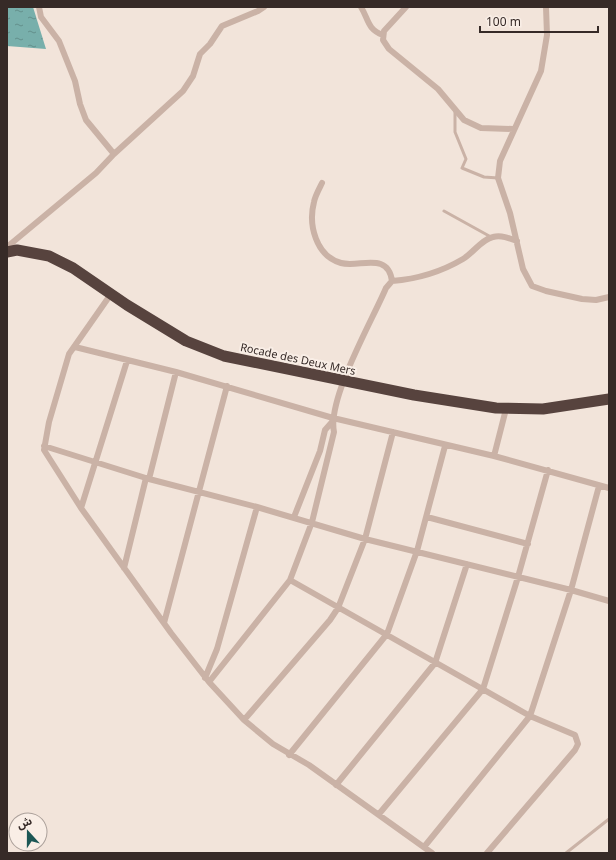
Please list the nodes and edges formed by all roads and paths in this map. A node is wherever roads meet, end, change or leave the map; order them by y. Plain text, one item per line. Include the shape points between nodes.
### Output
1 (39, 7) edge
2 (264, 7) edge
3 (361, 7) edge
4 (406, 7) edge
5 (546, 7) edge
6 (383, 35) junction
7 (455, 109) junction
8 (513, 130) junction
9 (114, 154) junction
10 (498, 178) junction
11 (322, 182) dead end
12 (444, 211) dead end
13 (491, 237) junction
14 (517, 241) junction
15 (7, 247) edge
16 (7, 252) edge
17 (392, 282) junction
18 (111, 294) junction
19 (609, 297) edge
20 (75, 347) junction
21 (127, 361) junction
22 (176, 372) junction
23 (343, 381) junction
24 (227, 386) junction
25 (609, 399) edge
26 (506, 409) junction
27 (332, 420) junction
28 (393, 432) junction
29 (44, 446) junction
30 (445, 446) junction
31 (494, 456) junction
32 (96, 462) junction
33 (548, 470) junction
34 (148, 479) junction
35 (599, 486) junction
36 (609, 488) edge
37 (200, 492) junction
38 (257, 507) junction
39 (82, 508) junction
40 (294, 517) junction
41 (427, 517) junction
42 (312, 522) junction
43 (365, 539) junction
44 (528, 544) junction
45 (417, 551) junction
46 (467, 564) junction
47 (124, 568) junction
48 (518, 577) junction
49 (290, 580) junction
50 (571, 590) junction
51 (609, 601) edge
52 (338, 608) junction
53 (164, 623) junction
54 (387, 634) junction
55 (435, 663) junction
56 (207, 680) junction
57 (483, 689) junction
58 (530, 716) junction
59 (244, 720) junction
60 (289, 755) junction
61 (336, 785) junction
62 (379, 814) junction
63 (609, 819) edge
64 (424, 847) junction
65 (432, 853) edge
66 (487, 853) edge
67 (566, 853) edge

1 - 9 street via 41,17 59,41 76,81 86,120
2 - 9 street via 222,26 200,54 190,82
3 - 6 street via 374,32
4 - 6 street
5 - 8 street via 547,35 541,71
6 - 7 street via 389,49 438,89
7 - 8 street via 464,120 480,128
7 - 10 lane via 455,132 466,160 462,168 484,177
8 - 10 street via 500,161
9 - 15 street via 96,173
10 - 14 street
11 - 17 street via 314,202 312,228 322,251 341,263 369,262 382,265 391,276
12 - 13 lane
13 - 14 street via 500,236
13 - 17 street via 464,259 434,273 411,280
14 - 19 street via 523,269 532,286 582,299 596,300
16 - 18 highway, Rocade des Deux Mers via 17,250 49,256 73,268
17 - 23 street via 386,288
18 - 20 street
18 - 23 highway, Rocade des Deux Mers via 186,341 224,356
20 - 21 street
20 - 29 street via 69,354
21 - 22 street
21 - 32 street
22 - 24 street
22 - 34 street
23 - 26 highway, Rocade des Deux Mers via 464,404
23 - 27 street
24 - 27 street
24 - 37 street
25 - 26 highway, Rocade des Deux Mers via 542,408
26 - 31 street
27 - 28 street
27 - 40 street
27 - 42 street via 334,432
28 - 30 street
28 - 43 street
29 - 32 street
29 - 39 street via 45,454
30 - 31 street
30 - 41 street
31 - 33 street
32 - 34 street
32 - 39 street
33 - 35 street
33 - 44 street
34 - 37 street
34 - 47 street
35 - 36 street
35 - 50 street
37 - 38 street
37 - 53 street
38 - 40 street
38 - 56 street
39 - 47 street
40 - 42 street
41 - 44 street
41 - 45 street
42 - 43 street
42 - 49 street
43 - 45 street
43 - 52 street
44 - 48 street
45 - 46 street
45 - 54 street
46 - 48 street
46 - 55 street
47 - 53 street
48 - 50 street
48 - 57 street
49 - 52 street
49 - 56 street
50 - 51 street
50 - 58 street
52 - 54 street
52 - 59 street
53 - 56 street
54 - 55 street
54 - 60 street
55 - 57 street
55 - 61 street
56 - 59 street
57 - 58 street
57 - 62 street
58 - 64 street
58 - 66 street via 570,732 577,738 578,744
59 - 60 street
60 - 61 street via 309,765
61 - 62 street
62 - 64 street
63 - 67 lane
64 - 65 street

